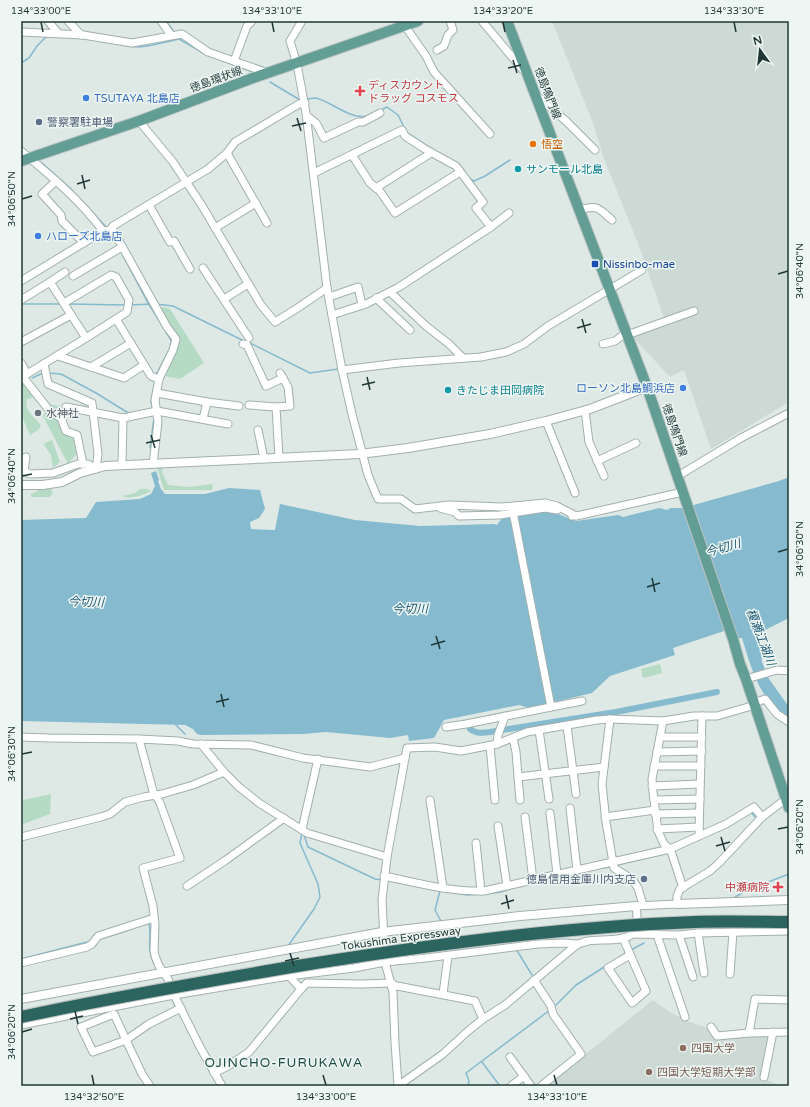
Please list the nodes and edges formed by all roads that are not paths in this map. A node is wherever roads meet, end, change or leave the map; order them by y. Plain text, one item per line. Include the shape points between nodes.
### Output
1 (48, 21) edge
2 (68, 21) edge
3 (160, 21) edge
4 (252, 21) edge
5 (418, 21) edge
6 (450, 21) edge
7 (482, 21) edge
8 (507, 21) edge
9 (300, 22) edge
10 (405, 26) junction
11 (21, 32) edge
12 (58, 33) junction
13 (81, 35) junction
14 (171, 35) junction
15 (437, 50) dead end
16 (234, 61) junction
17 (297, 64) junction
18 (269, 73) junction
19 (528, 75) junction
20 (536, 95) junction
21 (305, 103) junction
22 (380, 113) dead end
23 (307, 116) junction
24 (139, 120) junction
25 (490, 134) dead end
26 (595, 150) dead end
27 (21, 151) edge
28 (227, 153) junction
29 (431, 153) junction
30 (352, 155) junction
31 (25, 159) edge
32 (460, 172) junction
33 (314, 173) junction
34 (56, 181) junction
35 (186, 182) junction
36 (376, 188) junction
37 (256, 204) junction
38 (149, 205) junction
39 (580, 210) junction
40 (509, 213) dead end
41 (612, 220) dead end
42 (267, 223) dead end
43 (491, 227) junction
44 (215, 228) junction
45 (106, 230) junction
46 (84, 243) junction
47 (122, 247) junction
48 (203, 268) dead end
49 (190, 269) dead end
50 (642, 270) dead end
51 (65, 272) dead end
52 (73, 276) dead end
53 (21, 281) edge
54 (50, 282) junction
55 (248, 284) junction
56 (327, 288) junction
57 (611, 290) junction
58 (390, 292) junction
59 (328, 297) junction
60 (376, 298) junction
61 (224, 299) junction
62 (21, 300) edge
63 (64, 304) junction
64 (362, 305) junction
65 (407, 308) junction
66 (694, 311) dead end
67 (71, 315) junction
68 (332, 315) junction
69 (396, 317) junction
70 (116, 319) junction
71 (410, 330) dead end
72 (627, 333) junction
73 (86, 338) junction
74 (21, 342) edge
75 (130, 343) junction
76 (603, 344) dead end
77 (58, 356) junction
78 (463, 358) junction
79 (21, 363) edge
80 (44, 364) junction
81 (144, 365) junction
82 (91, 367) junction
83 (342, 370) junction
84 (27, 374) junction
85 (160, 379) junction
86 (648, 387) junction
87 (157, 392) junction
88 (207, 402) junction
89 (249, 405) dead end
90 (239, 406) dead end
91 (66, 407) dead end
92 (276, 407) junction
93 (584, 410) junction
94 (157, 411) junction
95 (94, 412) junction
96 (789, 413) edge
97 (123, 418) junction
98 (203, 419) junction
99 (546, 421) junction
100 (228, 424) dead end
101 (258, 430) dead end
102 (636, 443) dead end
103 (362, 454) junction
104 (26, 457) dead end
105 (279, 458) junction
106 (264, 459) junction
107 (597, 461) junction
108 (83, 464) junction
109 (153, 464) junction
110 (122, 465) junction
111 (96, 469) junction
112 (604, 476) dead end
113 (678, 476) junction
114 (21, 484) edge
115 (575, 493) dead end
116 (684, 493) junction
117 (437, 507) junction
118 (513, 514) junction
119 (576, 516) junction
120 (789, 671) edge
121 (749, 678) junction
122 (582, 700) dead end
123 (754, 704) junction
124 (550, 705) junction
125 (505, 716) junction
126 (702, 716) junction
127 (610, 719) junction
128 (663, 721) junction
129 (789, 722) edge
130 (446, 726) dead end
131 (567, 726) junction
132 (539, 730) junction
133 (660, 736) junction
134 (21, 737) edge
135 (702, 737) junction
136 (513, 738) junction
137 (139, 739) junction
138 (201, 744) junction
139 (494, 745) junction
140 (702, 751) junction
141 (657, 752) junction
142 (405, 758) junction
143 (318, 759) junction
144 (654, 766) junction
145 (701, 766) junction
146 (604, 767) junction
147 (572, 770) junction
148 (222, 773) junction
149 (545, 773) junction
150 (518, 776) junction
151 (700, 784) junction
152 (652, 786) junction
153 (576, 794) dead end
154 (155, 795) junction
155 (549, 799) dead end
156 (700, 799) junction
157 (430, 800) dead end
158 (495, 800) dead end
159 (520, 800) dead end
160 (654, 800) junction
161 (788, 804) edge
162 (570, 808) dead end
163 (655, 812) junction
164 (550, 813) dead end
165 (699, 813) junction
166 (608, 816) junction
167 (524, 817) dead end
168 (762, 817) junction
169 (282, 819) junction
170 (498, 826) dead end
171 (699, 827) junction
172 (302, 829) junction
173 (657, 829) junction
174 (699, 835) junction
175 (21, 837) edge
176 (476, 843) dead end
177 (671, 851) junction
178 (387, 857) junction
179 (613, 865) junction
180 (577, 870) junction
181 (557, 874) junction
182 (384, 879) junction
183 (533, 880) junction
184 (187, 886) dead end
185 (507, 886) junction
186 (443, 888) junction
187 (683, 888) junction
188 (481, 891) junction
189 (789, 900) edge
190 (677, 904) junction
191 (640, 906) junction
192 (154, 918) junction
193 (789, 922) edge
194 (789, 931) edge
195 (382, 932) junction
196 (733, 932) junction
197 (698, 933) junction
198 (632, 934) junction
199 (657, 935) junction
200 (678, 935) junction
201 (623, 938) junction
202 (579, 944) junction
203 (629, 952) junction
204 (448, 956) junction
205 (384, 962) junction
206 (21, 963) edge
207 (164, 972) junction
208 (704, 973) dead end
209 (730, 974) dead end
210 (289, 976) junction
211 (693, 977) dead end
212 (534, 980) junction
213 (392, 984) junction
214 (301, 989) junction
215 (442, 994) junction
216 (174, 995) junction
217 (21, 999) edge
218 (789, 1000) edge
219 (181, 1008) junction
220 (21, 1017) edge
221 (684, 1017) dead end
222 (483, 1019) junction
223 (21, 1025) edge
224 (710, 1027) dead end
225 (773, 1032) junction
226 (789, 1032) edge
227 (749, 1033) junction
228 (126, 1040) junction
229 (510, 1057) dead end
230 (214, 1073) junction
231 (524, 1076) junction
232 (764, 1077) dead end
233 (218, 1085) edge
234 (398, 1085) edge
235 (150, 1086) edge
236 (511, 1086) edge
237 (531, 1086) edge
238 (541, 1086) edge

1 - 12 street
2 - 13 street
3 - 14 street
4 - 16 street via 247,26
5 - 10 main road, 徳島環状線
6 - 15 street via 453,30 444,46
7 - 19 street
8 - 19 main road, 徳島鳴門線
9 - 17 street via 290,41
10 - 17 main road, 徳島環状線
10 - 25 street via 434,72
11 - 12 street
12 - 13 street
13 - 14 street via 132,44
14 - 16 street via 182,34 208,52
16 - 18 street
17 - 18 main road, 徳島環状線
17 - 21 street
18 - 24 main road, 徳島環状線
19 - 20 main road, 徳島鳴門線
20 - 26 street
20 - 39 main road, 徳島鳴門線
21 - 23 street
21 - 28 street via 299,104 235,142
22 - 23 street via 324,138 316,124
23 - 33 street
24 - 31 main road, 徳島環状線
24 - 35 street
27 - 31 street
28 - 35 street via 208,169
28 - 37 street
29 - 30 street via 405,136 402,130
29 - 32 street via 456,166
29 - 36 street
30 - 33 street
30 - 36 street
31 - 34 street
32 - 36 street via 395,214
32 - 43 street via 470,179 483,202 476,208
33 - 56 street
34 - 45 street
34 - 46 street via 42,194
35 - 38 street
35 - 44 street
37 - 42 street
37 - 44 street
38 - 45 street
38 - 49 street via 170,242 174,241
39 - 41 street via 591,206
39 - 57 main road, 徳島鳴門線
40 - 43 street
43 - 58 street
44 - 55 street
45 - 46 street
45 - 47 street via 113,230
46 - 53 street
47 - 52 street
47 - 85 street via 176,339
48 - 61 street
50 - 57 street
51 - 54 street
54 - 62 street
54 - 63 street
55 - 56 street via 261,306 275,322
55 - 61 street
56 - 59 street
57 - 72 main road, 徳島鳴門線
57 - 78 street via 548,326 524,344 506,352
58 - 60 street
58 - 65 street
59 - 64 street via 358,287
59 - 68 street
60 - 64 street
60 - 69 street
61 - 92 street via 266,386 281,375 288,387 290,406
63 - 67 street
63 - 70 street via 111,275 116,277 129,300 127,312
64 - 68 street
65 - 69 street
65 - 78 street
66 - 72 street
67 - 73 street
67 - 74 street
68 - 83 street
69 - 71 street
70 - 73 street
70 - 75 street
72 - 76 street via 615,343
72 - 86 main road, 徳島鳴門線
73 - 77 street
75 - 81 street
75 - 82 street
77 - 80 street
77 - 82 street
78 - 83 street via 399,362
79 - 84 street
80 - 84 street
80 - 95 street via 48,384 92,403
81 - 82 street via 124,378
81 - 85 street via 151,376
83 - 103 street
84 - 108 street via 23,377 44,405 61,418 66,431 77,435
85 - 87 street
86 - 93 street
86 - 113 main road, 徳島鳴門線
87 - 88 street
87 - 94 street
88 - 90 street
88 - 98 street
89 - 92 street
91 - 95 street
92 - 105 street
93 - 99 street
93 - 107 street via 588,442
94 - 97 street
94 - 98 street
94 - 109 street
95 - 97 street
95 - 111 street via 98,454
96 - 113 street
97 - 110 street
98 - 100 street
99 - 103 street via 490,434
99 - 115 street
101 - 106 street
102 - 107 street
103 - 105 street
103 - 117 street via 378,498 401,499 415,509
104 - 108 street via 24,471 30,474 53,473
105 - 106 street
106 - 109 street
107 - 112 street
108 - 111 street
109 - 110 street
110 - 111 street
111 - 114 street via 62,482 42,485
113 - 116 main road, 徳島鳴門線
116 - 119 street
116 - 121 main road, 徳島鳴門線 via 740,664
117 - 118 street via 455,512 459,516
117 - 119 street via 545,503
118 - 119 street via 549,508
118 - 124 street
120 - 121 street via 776,670
121 - 123 main road, 徳島鳴門線
122 - 124 street
123 - 126 street via 724,715
123 - 129 street via 765,699 777,714
123 - 161 main road, 徳島鳴門線
124 - 125 street
125 - 130 street
125 - 139 street
126 - 128 street
126 - 135 street
127 - 128 street
127 - 131 street
127 - 146 street
128 - 133 street
131 - 132 street
131 - 147 street
132 - 136 street
132 - 149 street
133 - 135 street
133 - 141 street
134 - 137 street
135 - 140 street
136 - 139 street
136 - 150 street
137 - 138 street
137 - 154 street
138 - 143 street via 251,745 303,758
138 - 148 street
139 - 142 street via 461,750 435,747 407,748
139 - 158 street
140 - 141 street
140 - 145 street
141 - 144 street
142 - 143 street via 370,767
142 - 178 street
143 - 172 street
144 - 145 street
144 - 152 street
145 - 151 street
146 - 147 street
146 - 166 street via 602,784
147 - 149 street
147 - 153 street
148 - 154 street via 193,785
148 - 169 street
149 - 150 street
149 - 155 street
150 - 159 street
151 - 152 street
151 - 156 street
152 - 160 street
154 - 175 street via 125,802 110,814 101,817
154 - 192 street via 180,858 143,868
156 - 160 street
156 - 165 street
157 - 186 street
160 - 163 street
161 - 168 street
162 - 180 street
163 - 165 street
163 - 166 street
163 - 173 street
164 - 181 street
165 - 171 street
166 - 179 street
167 - 183 street
168 - 174 street via 754,807 726,824
168 - 187 street via 719,863
169 - 172 street
169 - 184 street
170 - 185 street
171 - 173 street
171 - 174 street
172 - 178 street via 313,835
173 - 177 street via 664,844
174 - 177 street
176 - 188 street
177 - 179 street
177 - 187 street
178 - 182 street
179 - 180 street
179 - 191 street via 632,879 638,888
180 - 181 street
181 - 183 street
182 - 186 street
182 - 195 street
183 - 185 street
185 - 188 street
186 - 188 street via 465,892
187 - 190 street via 677,896
189 - 190 street
190 - 191 street
191 - 195 street
191 - 198 street
192 - 206 street via 98,936 87,947
192 - 207 street via 154,950 159,966
193 - 220 highway, Tokushima Expressway, bridge via 696,922 627,926 429,946 127,995
194 - 196 street
195 - 205 street
195 - 207 street
196 - 197 street
196 - 209 street
197 - 200 street
197 - 208 street
198 - 199 street
198 - 201 street
199 - 200 street
199 - 221 street
200 - 211 street
201 - 202 street
201 - 203 street
202 - 204 street via 514,947
202 - 212 street
203 - 203 street via 608,968 632,1003 646,991
204 - 205 street
204 - 215 street
205 - 210 street
205 - 213 street
207 - 216 street
207 - 217 street
210 - 214 street
210 - 216 street
212 - 222 street
212 - 238 street via 553,1014 581,1054
213 - 214 street via 308,983
213 - 215 street
213 - 234 street
214 - 230 street via 248,1052
215 - 222 street via 475,1001
216 - 219 street
216 - 223 street
218 - 227 street via 755,999
219 - 228 street via 149,1024
219 - 230 street
222 - 234 street via 443,1054
224 - 227 street via 717,1036
225 - 226 street
225 - 227 street
225 - 232 street
228 - 228 street via 93,1052 81,1027 114,1014
228 - 235 street
229 - 231 street
230 - 233 street
231 - 236 street
231 - 237 street

